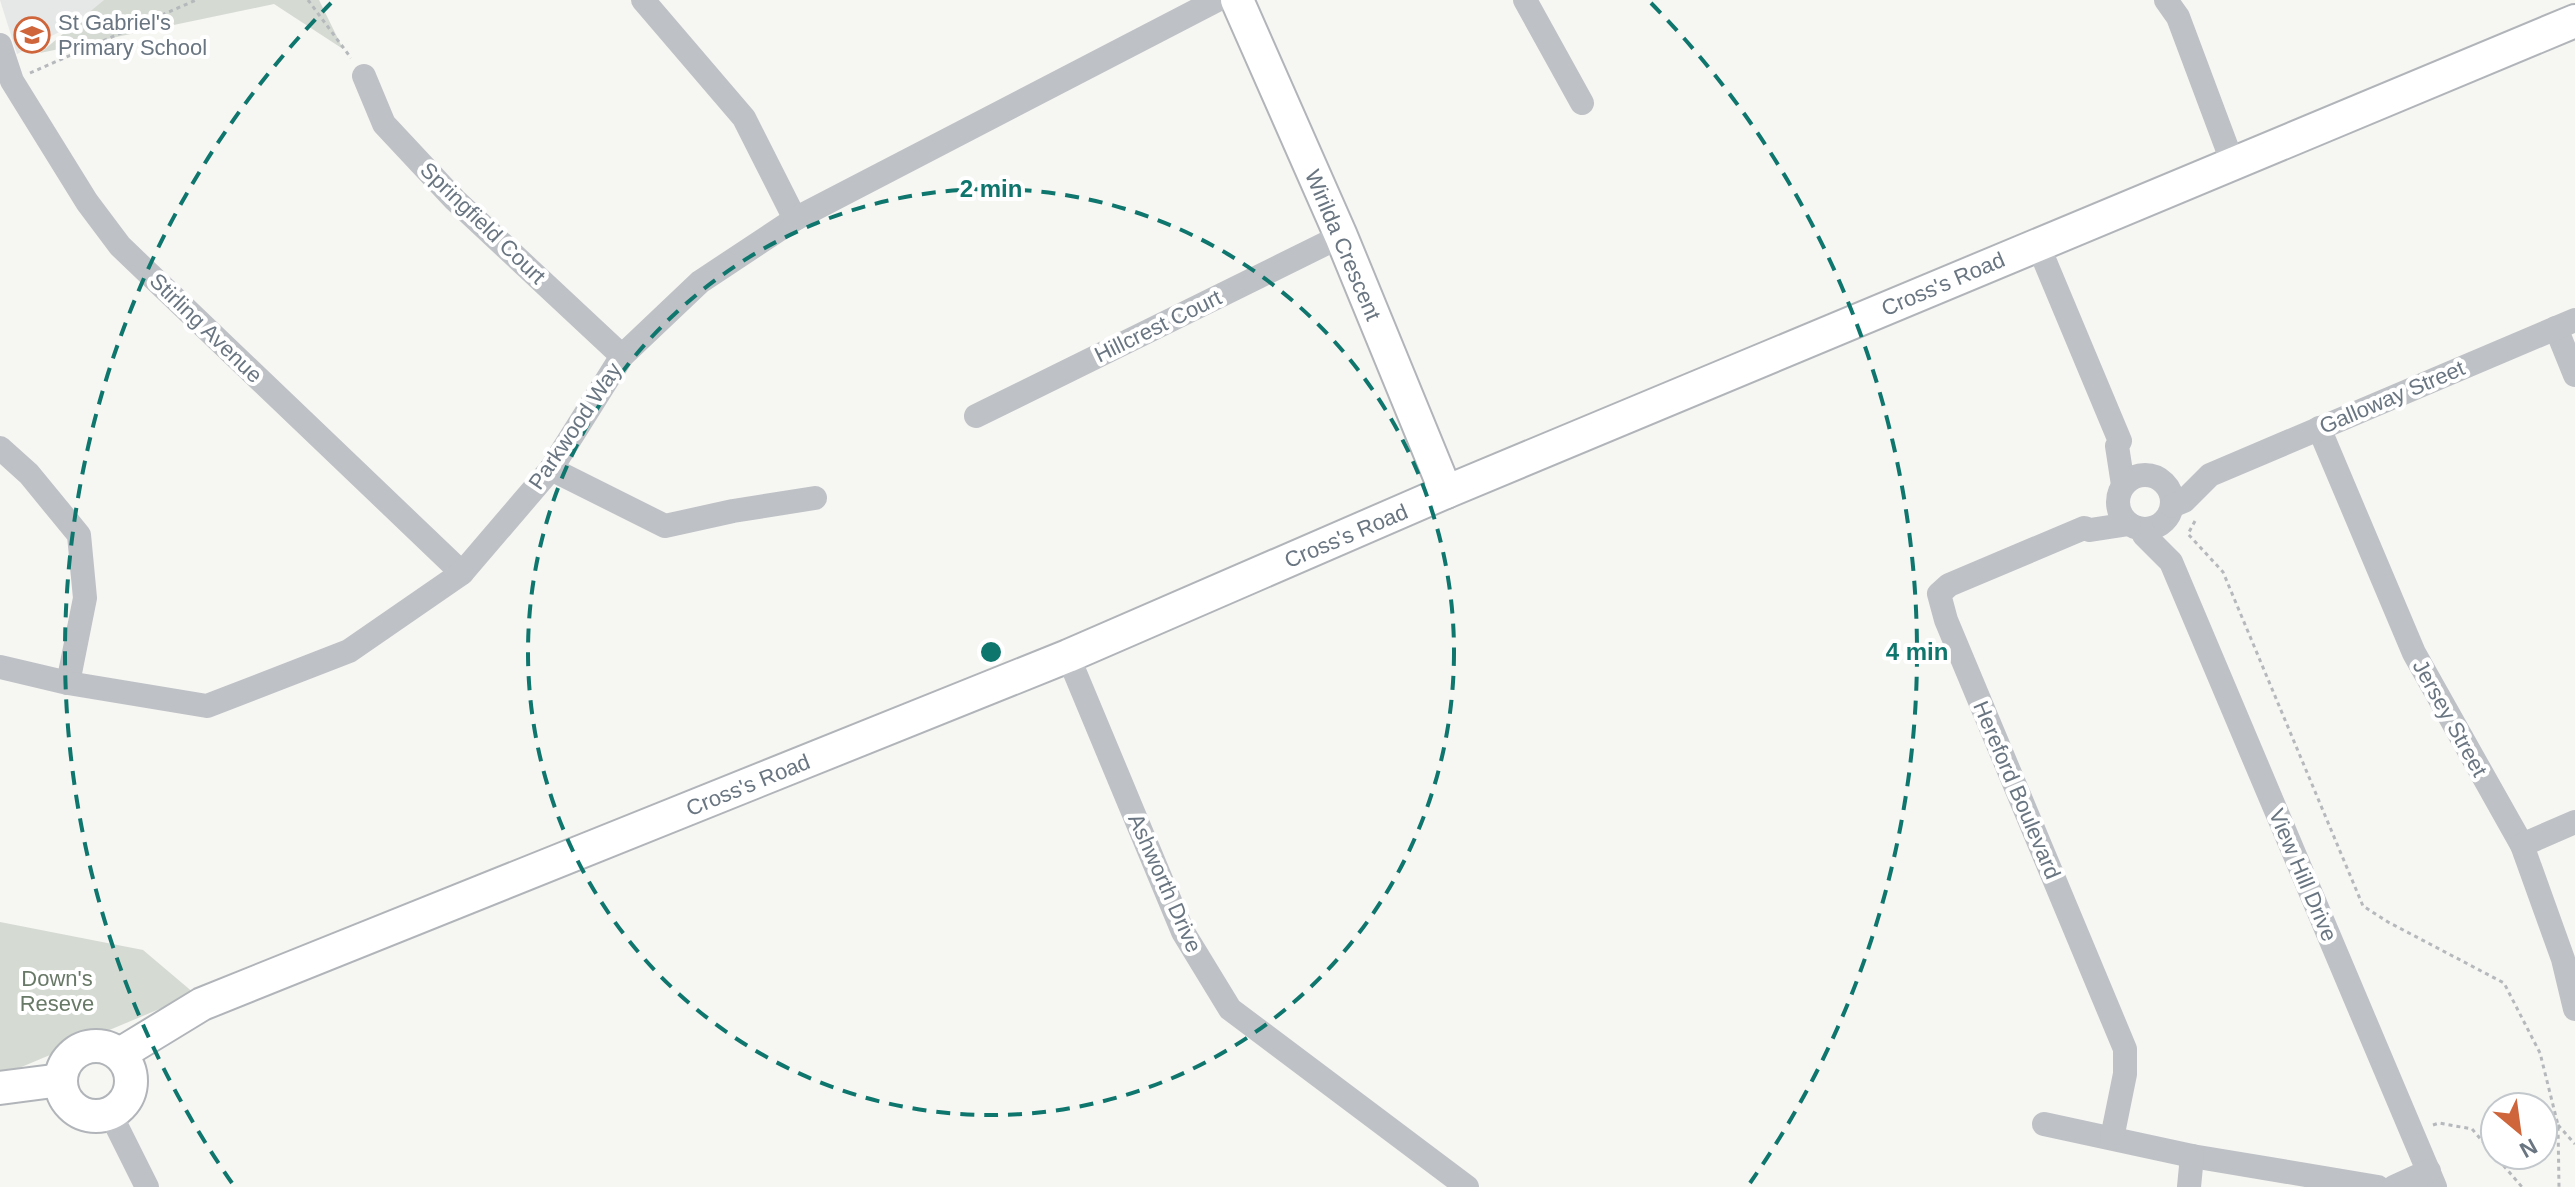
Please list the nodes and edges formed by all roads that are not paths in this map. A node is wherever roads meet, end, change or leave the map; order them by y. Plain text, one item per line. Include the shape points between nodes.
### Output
1 (643, 0) edge
2 (1217, 0) edge
3 (1237, 0) edge
4 (1525, 0) edge
5 (2166, 0) edge
6 (2575, 21) edge
7 (0, 45) edge
8 (364, 76) road end
9 (1582, 103) dead end
10 (2233, 164) junction
11 (795, 219) junction
12 (1341, 236) junction
13 (2038, 245) junction
14 (2565, 324) edge
15 (622, 356) junction
16 (2575, 375) edge
17 (976, 416) dead end
18 (2319, 428) junction
19 (2120, 441) junction
20 (0, 448) edge
21 (551, 469) junction
22 (2210, 475) junction
23 (2156, 478) junction
24 (1446, 492) junction
25 (2121, 492) junction
26 (815, 498) dead end
27 (2169, 512) junction
28 (2136, 526) junction
29 (2084, 528) junction
30 (2171, 562) junction
31 (462, 573) junction
32 (1068, 656) junction
33 (0, 667) edge
34 (68, 683) junction
35 (2575, 822) edge
36 (2522, 845) junction
37 (2575, 1009) edge
38 (120, 1054) junction
39 (61, 1080) junction
40 (0, 1088) edge
41 (110, 1113) junction
42 (2044, 1124) dead end
43 (2112, 1138) junction
44 (2192, 1156) junction
45 (2432, 1179) edge
46 (147, 1187) edge
47 (1467, 1187) edge
48 (2189, 1187) edge
49 (2378, 1187) edge
50 (2394, 1187) edge

1 - 11 street via 744,118
2 - 11 street, Parkwood Way
3 - 12 street, Wirilda Crescent
4 - 9 street
5 - 10 street via 2178,17
6 - 10 street, Cross's Road
7 - 31 street, Stirling Avenue via 12,81 120,246
8 - 15 street, Springfield Court via 384,124 455,200
10 - 13 street, Cross's Road
11 - 15 street, Parkwood Way via 700,282
12 - 17 street, Hillcrest Court
12 - 24 street, Wirilda Crescent
13 - 19 street
13 - 24 street, Cross's Road
14 - 16 street
14 - 18 street, Galloway Street
15 - 21 street, Parkwood Way
18 - 22 street, Galloway Street
18 - 36 street, Jersey Street via 2414,653
19 - 23 street
19 - 25 street
20 - 34 street via 79,535 85,598
21 - 26 street via 665,526
21 - 31 street, Parkwood Way
22 - 23 street, Galloway Street
22 - 27 street, Galloway Street
23 - 25 street via 2135,477
23 - 27 street via 2170,492
24 - 32 street, Cross's Road
25 - 28 street via 2120,513
25 - 29 street, Hereford Boulevard
27 - 28 street via 2156,526
27 - 30 street, View Hill Drive
28 - 29 street, Hereford Boulevard
28 - 30 street, View Hill Drive
29 - 43 street, Hereford Boulevard via 1949,585 1939,594 2125,1049
30 - 45 street, View Hill Drive
31 - 34 street, Parkwood Way via 349,651 207,706
32 - 38 street, Cross's Road via 202,1004
32 - 47 street, Ashworth Drive via 1183,932 1230,1009
33 - 34 street, Parkwood Way
35 - 36 street
36 - 37 street, Jersey Street
38 - 39 street via 87,1046 69,1059
38 - 41 street via 131,1086 127,1098
39 - 40 street
39 - 41 street via 64,1095 80,1112
41 - 46 street
42 - 43 street
43 - 44 street
44 - 48 street
44 - 49 street
45 - 50 street

